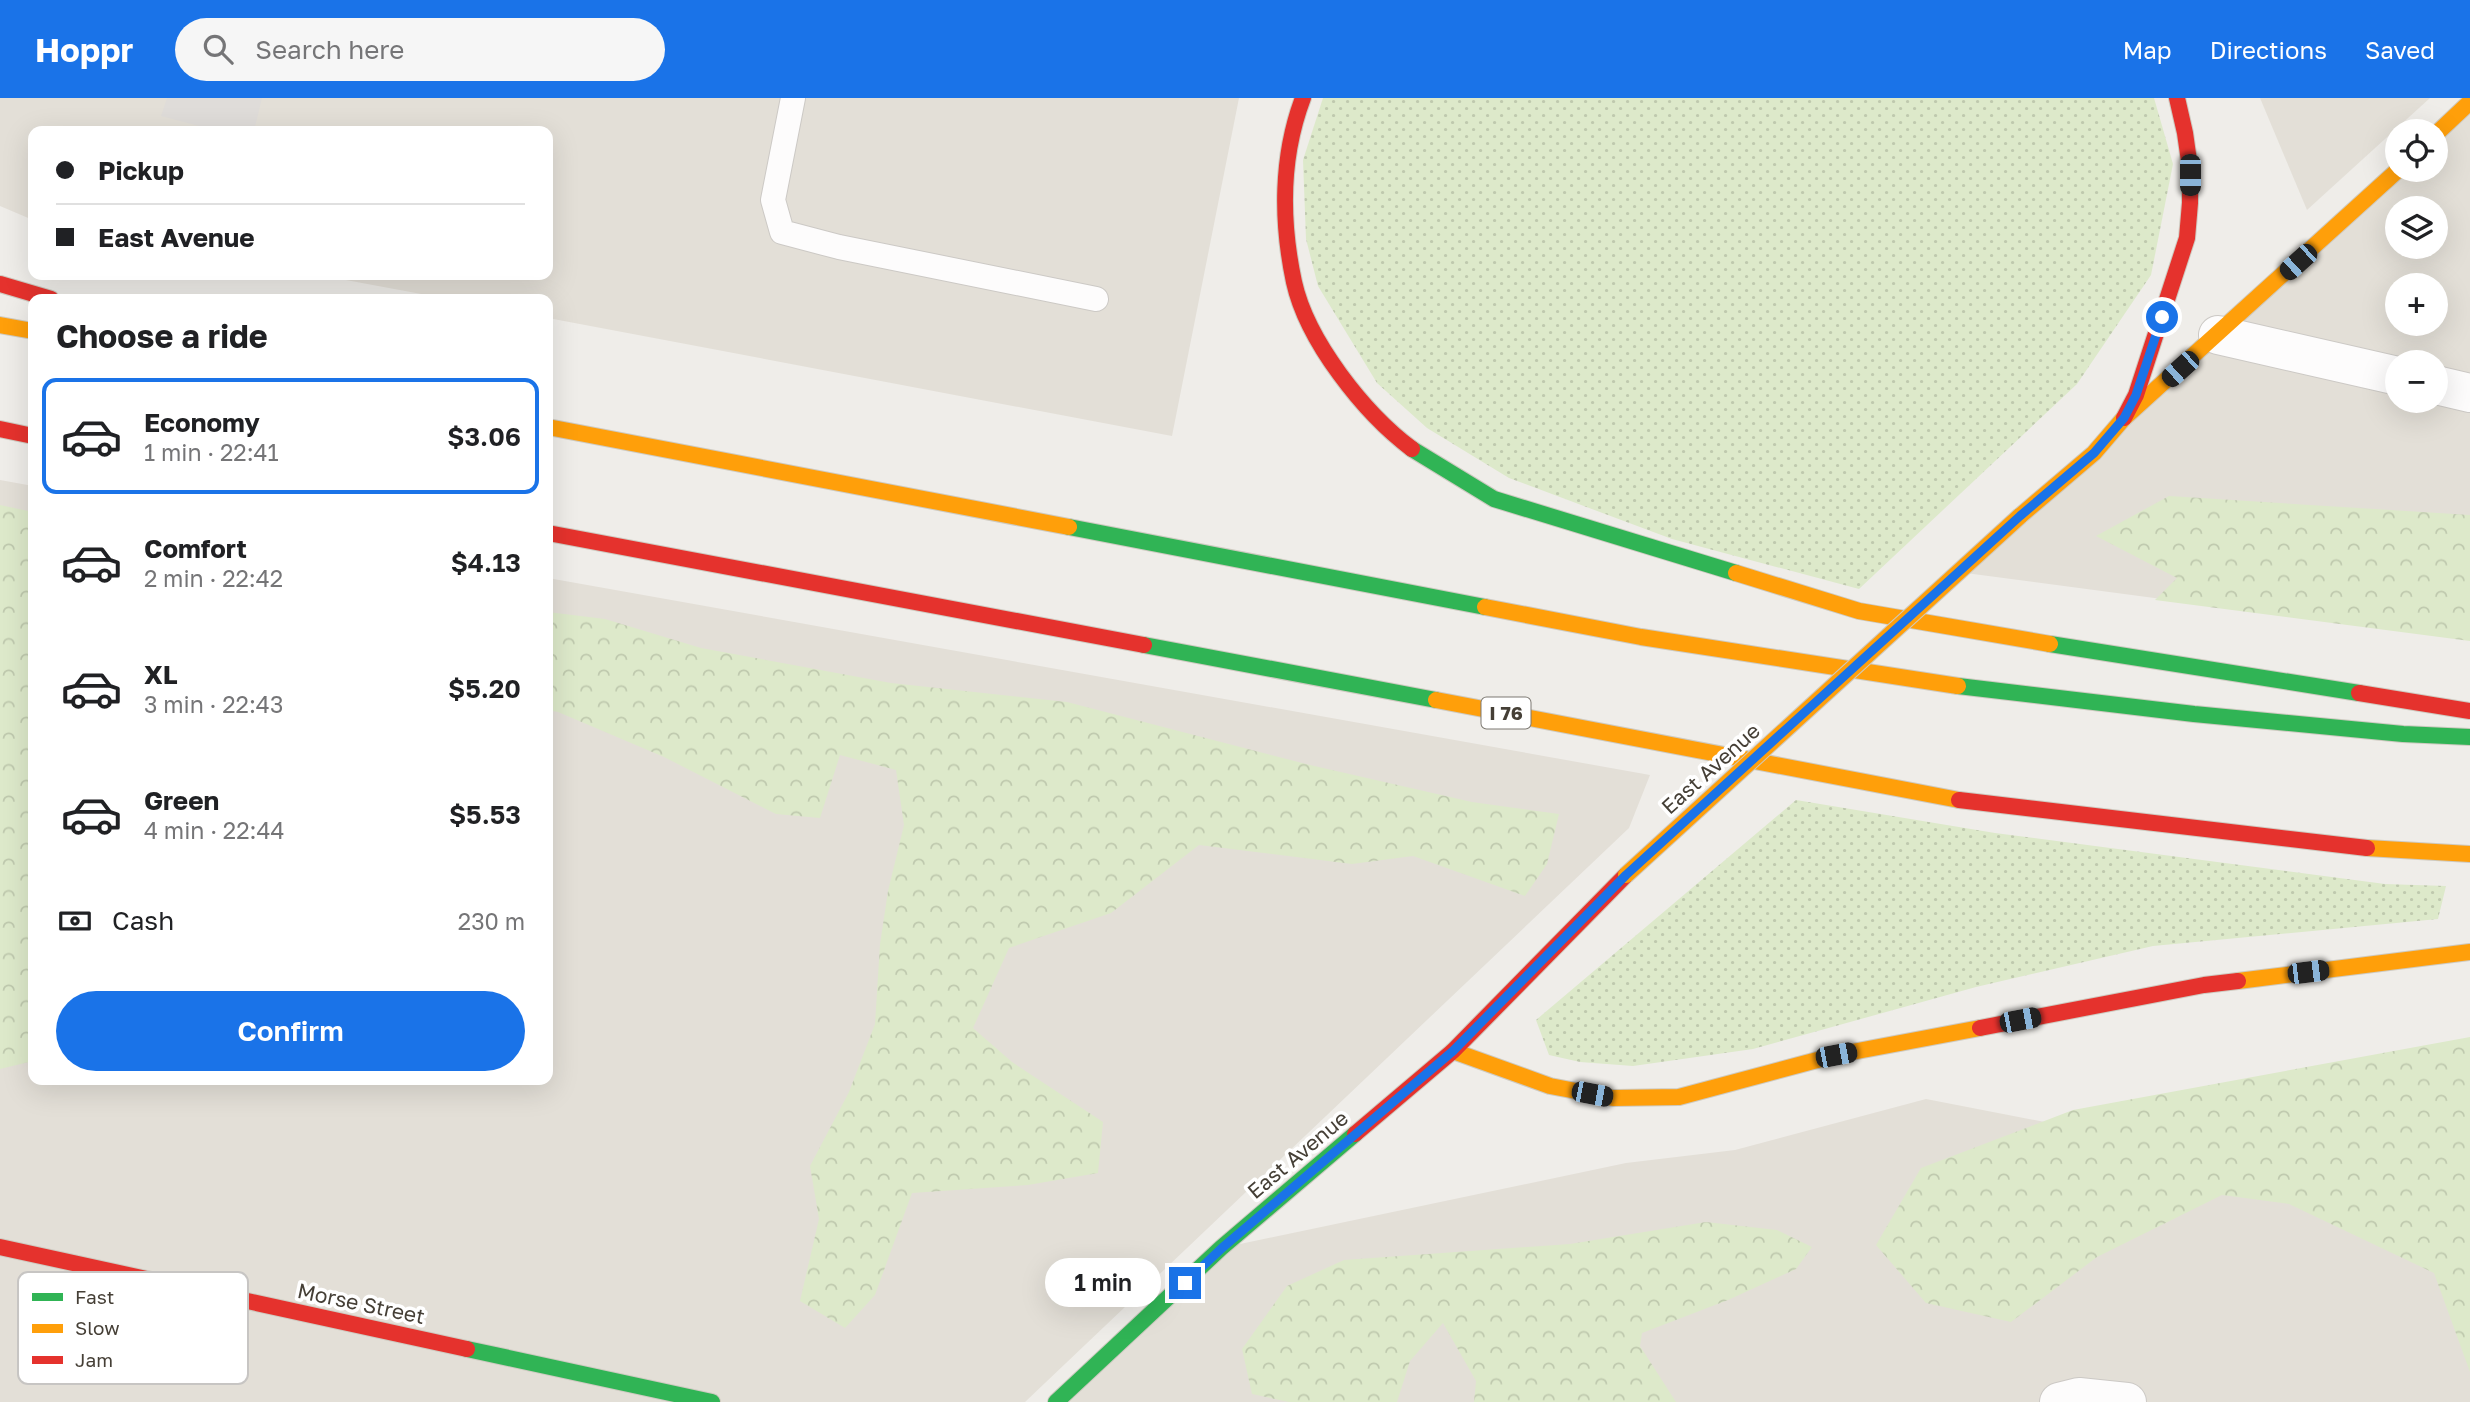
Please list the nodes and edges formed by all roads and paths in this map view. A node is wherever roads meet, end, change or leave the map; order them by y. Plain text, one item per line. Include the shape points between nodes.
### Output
1 (793, 98) edge
2 (1303, 98) edge
3 (2178, 98) edge
4 (2470, 103) edge
5 (2448, 123) edge
6 (2385, 182) edge
7 (0, 284) edge
8 (34, 294) edge
9 (1096, 299) dead end
10 (0, 325) edge
11 (28, 330) edge
12 (2218, 335) junction
13 (2385, 373) edge
14 (2448, 388) edge
15 (2470, 393) edge
16 (2124, 418) junction
17 (553, 428) edge
18 (0, 429) edge
19 (28, 435) edge
20 (553, 534) edge
21 (2470, 711) edge
22 (2470, 737) edge
23 (2470, 854) edge
24 (2470, 952) edge
25 (1453, 1051) junction
26 (0, 1247) edge
27 (115, 1272) edge
28 (248, 1301) edge
29 (712, 1402) edge
30 (1056, 1402) edge
31 (2059, 1402) edge
32 (2127, 1402) edge

1 - 9 lane via 773,200 782,232
2 - 21 main road via 1286,169 1285,222 1294,284 1310,325 1338,371 1389,432 1494,499 1859,611
3 - 16 main road via 2190,154 2187,238 2136,395
4 - 5 main road
6 - 12 main road, East Avenue
7 - 8 main road
10 - 11 main road
12 - 13 street
12 - 16 main road, East Avenue
14 - 15 street
16 - 25 main road, East Avenue, bridge via 2094,453 1626,875
17 - 22 main road via 1641,637 1999,692
18 - 19 main road
20 - 23 main road, I 76 via 1978,804 2370,848
24 - 25 main road via 2204,985 1836,1055 1679,1097 1613,1098 1550,1086
25 - 30 main road, East Avenue via 1222,1248
26 - 27 main road, Morse Street
28 - 29 main road, Morse Street
31 - 32 street via 2079,1397

